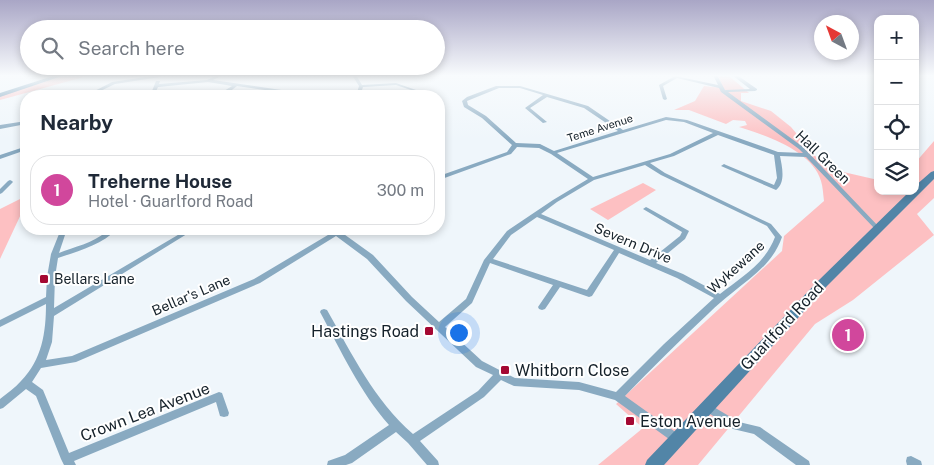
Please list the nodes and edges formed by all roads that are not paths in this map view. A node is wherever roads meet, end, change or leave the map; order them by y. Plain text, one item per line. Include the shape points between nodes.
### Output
1 (473, 97) edge
2 (544, 97) edge
3 (553, 97) edge
4 (732, 97) edge
5 (545, 122) dead end
6 (20, 123) edge
7 (0, 127) edge
8 (621, 131) junction
9 (717, 133) junction
10 (515, 145) junction
11 (20, 150) edge
12 (553, 154) junction
13 (777, 154) junction
14 (807, 155) junction
15 (0, 158) edge
16 (647, 164) junction
17 (724, 166) dead end
18 (934, 174) edge
19 (445, 176) edge
20 (592, 179) junction
21 (10, 182) dead end
22 (919, 187) edge
23 (0, 192) edge
24 (911, 195) edge
25 (646, 209) dead end
26 (536, 214) junction
27 (877, 228) junction
28 (60, 235) edge
29 (105, 235) edge
30 (182, 235) edge
31 (332, 235) edge
32 (344, 235) edge
33 (618, 249) junction
34 (54, 258) junction
35 (488, 260) junction
36 (650, 263) junction
37 (558, 284) junction
38 (51, 298) junction
39 (720, 298) junction
40 (542, 307) dead end
41 (324, 312) dead end
42 (51, 314) junction
43 (0, 324) edge
44 (438, 327) junction
45 (40, 365) junction
46 (499, 374) junction
47 (26, 383) junction
48 (618, 397) junction
49 (0, 405) edge
50 (707, 407) junction
51 (224, 413) dead end
52 (395, 427) junction
53 (677, 439) junction
54 (412, 440) junction
55 (69, 462) edge
56 (332, 465) edge
57 (434, 465) edge
58 (653, 465) edge
59 (805, 465) edge

1 - 10 street via 464,102 466,106 484,117
2 - 5 street via 527,108
3 - 8 street via 586,106
4 - 14 street, Hall Green
6 - 7 street
8 - 9 street, Teme Avenue via 666,118
8 - 12 street, Teme Avenue
9 - 13 street, Teme Avenue
9 - 16 street
10 - 12 street, Teme Avenue via 540,146
10 - 19 street via 509,153
11 - 15 street
12 - 20 street
13 - 14 street, Teme Avenue
13 - 17 street via 780,178 776,188
14 - 27 street, Hall Green
16 - 20 street
16 - 39 street, Wykewane via 769,225 779,237 776,248 766,260
18 - 22 main road, Guarlford Road
20 - 26 street
21 - 23 street
24 - 27 main road, Guarlford Road
25 - 36 street via 686,231
26 - 33 street, Severn Drive
26 - 35 street via 509,233
27 - 50 main road, Guarlford Road
28 - 34 street
29 - 34 street
30 - 42 street
31 - 45 street, Bellar's Lane via 257,281 72,359
32 - 44 street via 370,257
33 - 36 street, Severn Drive
33 - 37 street via 589,294
34 - 38 street
35 - 37 street
35 - 44 street via 469,301
36 - 39 street, Severn Drive
37 - 40 street
38 - 42 street
38 - 43 street
39 - 48 street, Wykewane
41 - 52 street
42 - 45 street via 49,340
44 - 46 street via 479,364
45 - 47 street
46 - 48 street via 514,382 579,386
46 - 54 street via 480,394
47 - 49 street
47 - 55 street, Crown Lea Avenue via 40,393
48 - 53 street
50 - 53 main road, Guarlford Road
50 - 59 street via 737,426 756,430
51 - 55 street, Crown Lea Avenue via 219,396
52 - 54 street
52 - 56 street via 348,459
53 - 58 main road, Guarlford Road
54 - 57 street

